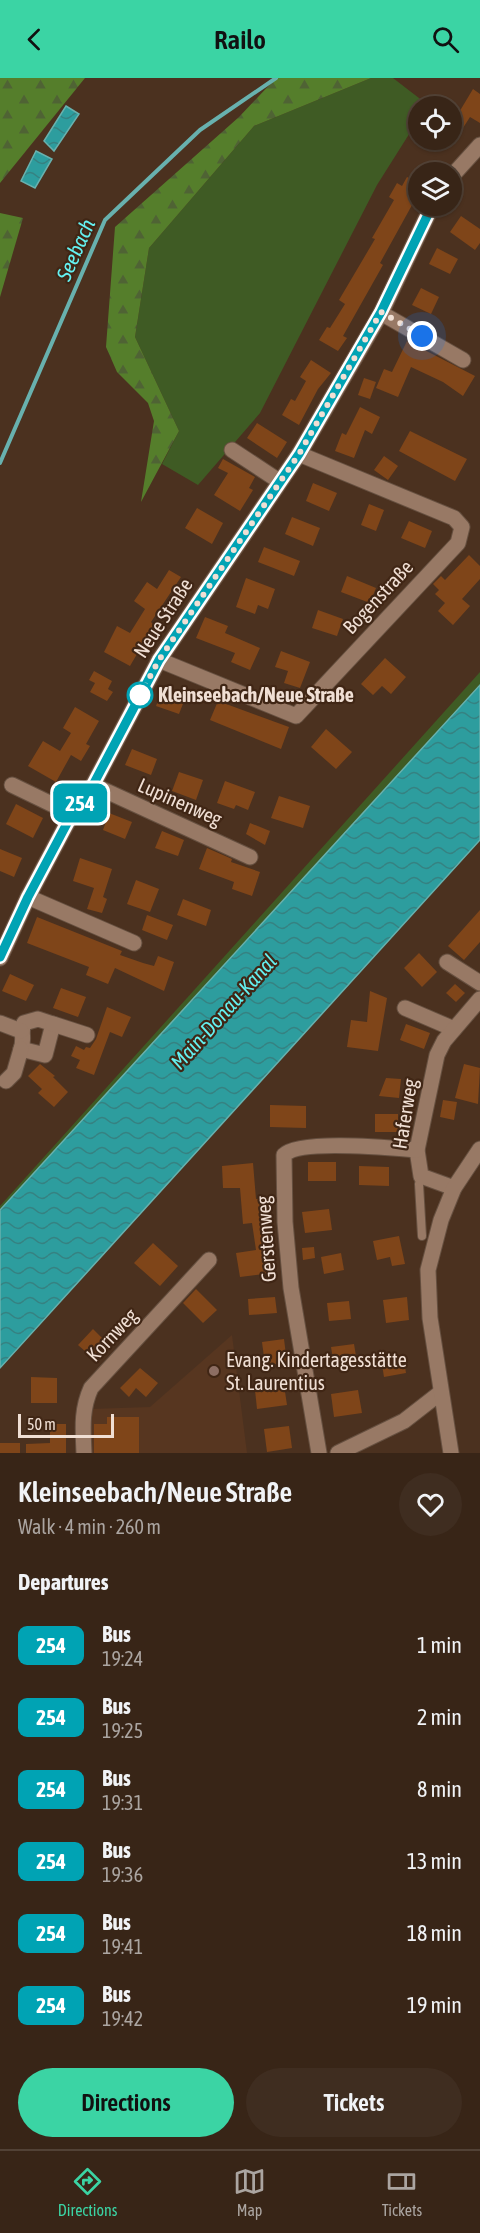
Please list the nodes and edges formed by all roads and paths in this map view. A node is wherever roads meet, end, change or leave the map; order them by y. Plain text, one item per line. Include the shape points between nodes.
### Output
1 (480, 145) edge
2 (462, 165) edge
3 (427, 216) edge
4 (381, 312) junction
5 (463, 360) dead end
6 (232, 450) dead end
7 (299, 454) junction
8 (279, 481) junction
9 (159, 660) junction
10 (12, 785) dead end
11 (93, 785) junction
12 (72, 814) junction
13 (250, 856) dead end
14 (28, 897) junction
15 (134, 943) dead end
16 (0, 957) edge
17 (447, 962) dead end
18 (480, 983) edge
19 (480, 999) edge
20 (405, 1008) dead end
21 (0, 1023) edge
22 (53, 1024) junction
23 (454, 1029) junction
24 (21, 1031) junction
25 (87, 1035) dead end
26 (21, 1049) junction
27 (6, 1081) dead end
28 (480, 1149) edge
29 (417, 1150) junction
30 (421, 1176) junction
31 (454, 1188) junction
32 (422, 1236) dead end
33 (209, 1260) dead end
34 (440, 1393) junction
35 (84, 1453) edge
36 (319, 1453) edge
37 (341, 1453) edge
38 (451, 1453) edge

1 - 2 street
3 - 4 street, Neue Straße
4 - 5 street
4 - 7 street, Neue Straße
6 - 8 street
7 - 8 street, Neue Straße
7 - 9 street, Bogenstraße via 454,518 462,527 458,543 296,716
8 - 9 street, Neue Straße
9 - 11 street, Neue Straße
10 - 12 street
11 - 12 street, Neue Straße
11 - 13 street, Lupinenweg
12 - 14 street, Neue Straße
14 - 15 street
14 - 16 street, Neue Straße
17 - 18 street
19 - 23 street, Haferweg
20 - 23 street
21 - 24 street
22 - 24 street via 38,1019 24,1023
22 - 25 street
22 - 26 street via 45,1055
23 - 29 street, Haferweg via 437,1055
24 - 26 street
26 - 27 street via 14,1073
28 - 31 street
29 - 30 street, Haferweg
29 - 36 street, Gerstenweg via 308,1147 289,1150 284,1155 291,1288
30 - 31 street, Haferweg
30 - 32 lane
31 - 34 street via 428,1270 427,1292
33 - 35 street, Kornweg via 92,1388 84,1402 82,1418
34 - 37 street via 404,1421
34 - 38 street

